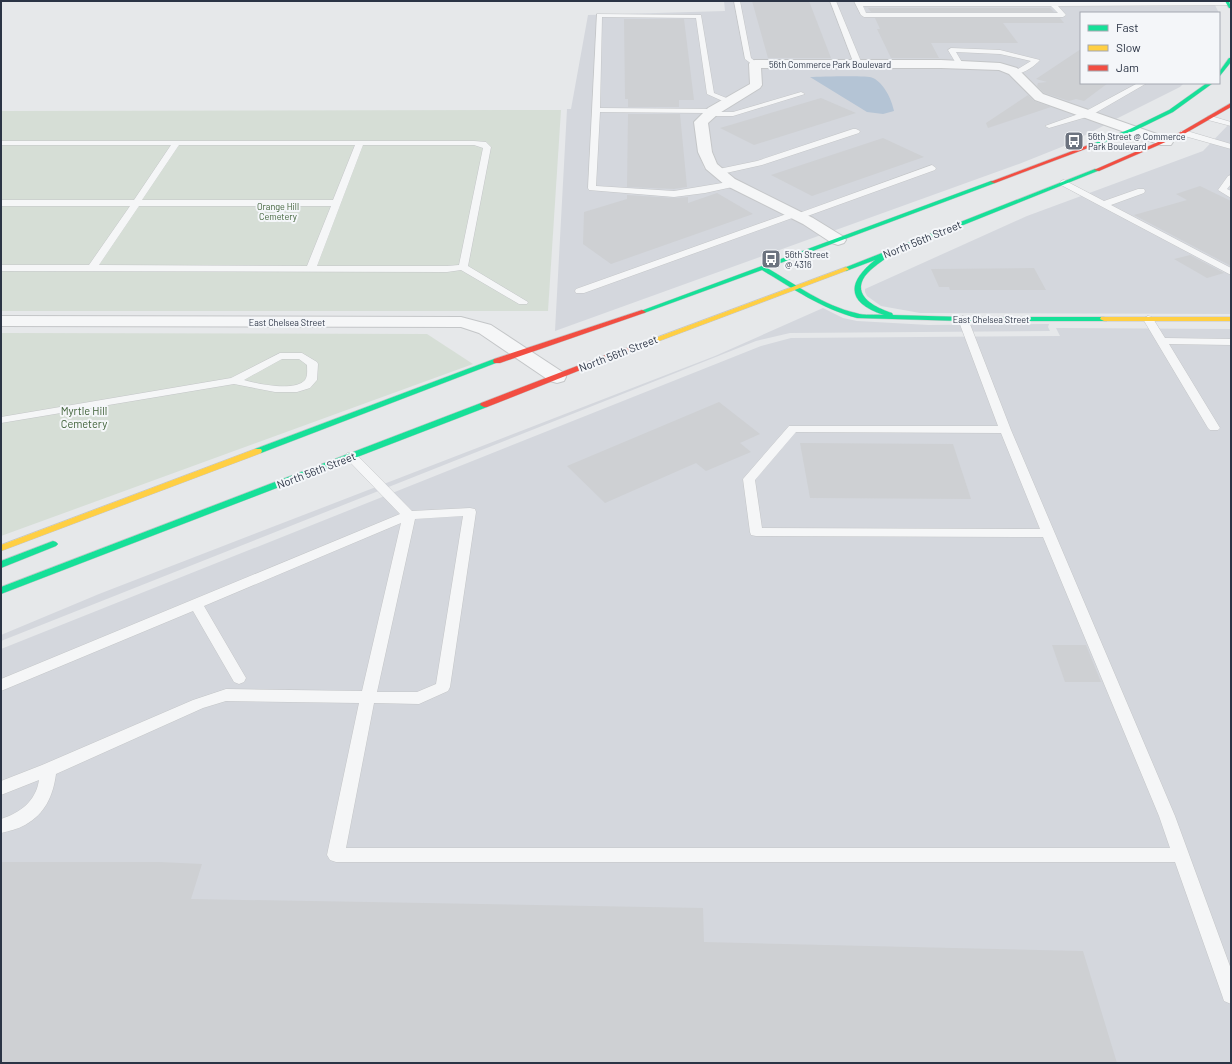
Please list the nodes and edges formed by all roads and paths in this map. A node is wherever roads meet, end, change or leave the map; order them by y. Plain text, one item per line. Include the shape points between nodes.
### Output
1 (738, 1) edge
2 (833, 1) edge
3 (1051, 2) edge
4 (858, 3) edge
5 (1229, 4) edge
6 (864, 15) junction
7 (868, 23) dead end
8 (1231, 59) edge
9 (754, 64) junction
10 (858, 64) junction
11 (959, 64) junction
12 (1015, 72) junction
13 (1220, 75) edge
14 (1141, 84) edge
15 (1209, 84) edge
16 (801, 94) dead end
17 (730, 101) junction
18 (1231, 105) edge
19 (596, 110) junction
20 (711, 112) junction
21 (1087, 114) junction
22 (1212, 118) junction
23 (1231, 124) edge
24 (1049, 126) dead end
25 (1132, 130) junction
26 (856, 131) dead end
27 (1184, 133) junction
28 (1166, 142) junction
29 (1, 143) edge
30 (360, 143) junction
31 (177, 144) junction
32 (1231, 147) edge
33 (932, 168) dead end
34 (718, 172) junction
35 (1231, 178) edge
36 (1064, 183) junction
37 (734, 184) junction
38 (1141, 191) dead end
39 (1231, 195) edge
40 (137, 202) junction
41 (1, 203) edge
42 (337, 203) junction
43 (1104, 204) junction
44 (797, 215) junction
45 (838, 240) junction
46 (888, 253) junction
47 (463, 267) junction
48 (1, 268) edge
49 (92, 268) junction
50 (311, 268) junction
51 (763, 268) junction
52 (1231, 272) edge
53 (795, 287) junction
54 (580, 291) dead end
55 (523, 302) dead end
56 (921, 319) junction
57 (963, 319) junction
58 (1148, 319) junction
59 (1231, 319) edge
60 (1, 321) edge
61 (1161, 341) junction
62 (1231, 342) edge
63 (521, 352) junction
64 (557, 377) junction
65 (234, 381) junction
66 (1, 420) edge
67 (1214, 428) dead end
68 (1005, 430) junction
69 (351, 456) junction
70 (206, 471) junction
71 (191, 486) dead end
72 (409, 515) junction
73 (1048, 533) junction
74 (65, 540) dead end
75 (1, 548) edge
76 (1, 565) edge
77 (1, 591) edge
78 (196, 604) junction
79 (239, 678) dead end
80 (1, 685) edge
81 (368, 697) junction
82 (48, 770) junction
83 (1, 788) edge
84 (1, 826) edge
85 (1180, 855) junction
86 (1231, 995) edge

1 - 9 lane via 748,59
2 - 10 lane
3 - 4 lane
3 - 5 lane
3 - 6 lane via 1064,17
4 - 6 lane
6 - 7 lane
8 - 13 main road
9 - 10 street, 56th Commerce Park Boulevard
9 - 17 street, 56th Commerce Park Boulevard via 756,85
10 - 11 street, 56th Commerce Park Boulevard
11 - 12 street, 56th Commerce Park Boulevard via 1000,67
11 - 12 lane via 951,50 1000,52 1037,60
12 - 21 street via 1039,97
14 - 21 lane
15 - 25 main road via 1171,111
16 - 20 lane via 733,114
17 - 19 lane via 711,94 699,16 599,16
17 - 20 street, 56th Commerce Park Boulevard
18 - 22 main road, North 56th Street
19 - 20 lane
19 - 37 lane via 592,188 674,194
20 - 34 street via 701,122 706,152 711,166
21 - 24 lane
21 - 25 street
22 - 23 lane
22 - 27 main road, North 56th Street
25 - 28 street
25 - 45 main road
26 - 34 lane via 759,163
27 - 28 main road, North 56th Street
27 - 32 lane
28 - 36 main road, North 56th Street
29 - 31 lane
30 - 31 lane
30 - 42 lane
30 - 47 lane via 474,143 487,147
31 - 40 lane
33 - 44 lane
34 - 37 street
35 - 39 lane via 1222,190
36 - 43 lane
36 - 46 main road, North 56th Street
37 - 44 street
38 - 43 lane
40 - 41 lane
40 - 42 lane
40 - 49 lane
42 - 50 lane
43 - 52 lane
44 - 45 street
44 - 54 lane
45 - 51 main road
46 - 53 main road, North 56th Street
46 - 56 main road via 865,273 856,286 859,298 877,310
47 - 50 lane via 447,270
47 - 55 lane
48 - 49 lane
49 - 50 lane
51 - 53 main road, East Chelsea Street
51 - 63 main road via 664,305
53 - 56 main road, East Chelsea Street via 845,313 857,316
53 - 64 main road, North 56th Street
56 - 57 main road, East Chelsea Street
57 - 58 main road, East Chelsea Street
57 - 68 lane
58 - 59 main road, East Chelsea Street
58 - 61 lane
60 - 63 street, East Chelsea Street via 462,322 485,329
61 - 62 lane
61 - 67 lane
63 - 64 street, East Chelsea Street
63 - 70 main road
64 - 69 main road, North 56th Street
65 - 65 lane via 280,356 302,356 313,364 311,380 304,387 253,387
65 - 66 lane
68 - 73 lane
68 - 73 lane via 793,428 749,479 756,532
69 - 72 lane
69 - 77 main road, North 56th Street
70 - 71 main road
70 - 75 main road
72 - 78 lane
72 - 81 lane
72 - 81 lane via 470,512 443,687 419,698
73 - 85 lane via 1167,816
74 - 76 main road
78 - 79 lane
78 - 80 lane
81 - 82 lane via 226,695 198,704
81 - 85 lane via 336,855
82 - 83 lane
82 - 84 lane via 46,790 38,805 19,820
85 - 86 lane

